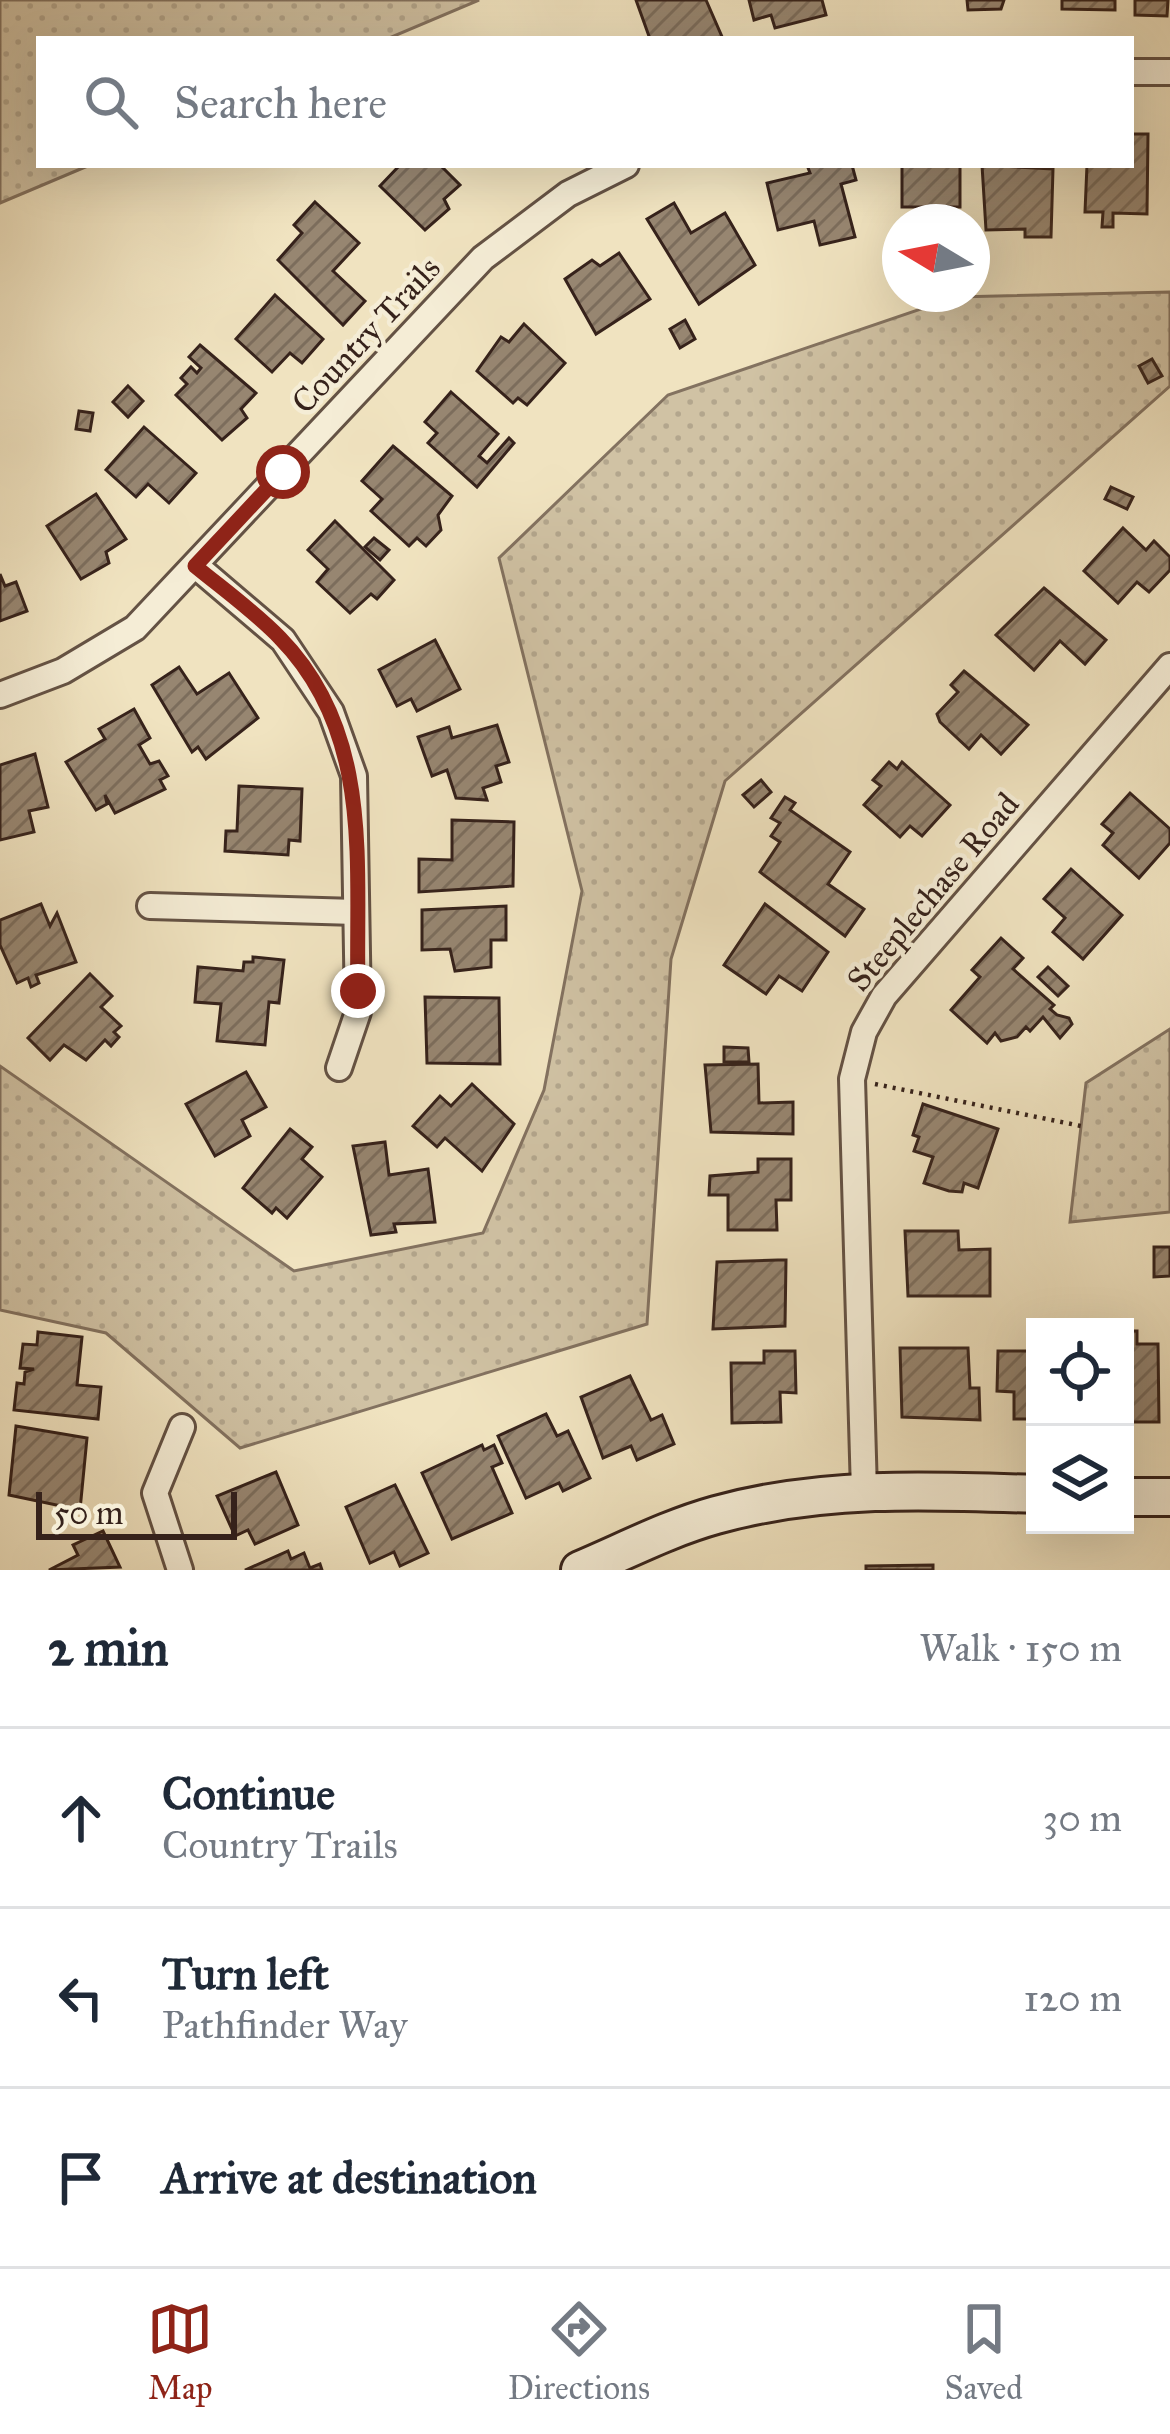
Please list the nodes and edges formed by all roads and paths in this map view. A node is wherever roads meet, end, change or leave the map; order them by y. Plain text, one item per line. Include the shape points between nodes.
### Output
1 (1134, 72) edge
2 (1170, 72) edge
3 (620, 168) edge
4 (195, 566) junction
5 (1170, 666) edge
6 (0, 695) edge
7 (150, 906) dead end
8 (356, 912) junction
9 (340, 1068) dead end
10 (852, 1079) junction
11 (1081, 1126) dead end
12 (182, 1427) dead end
13 (864, 1491) junction
14 (1026, 1494) edge
15 (1134, 1497) edge
16 (1170, 1497) edge
17 (180, 1570) edge
18 (580, 1570) edge

1 - 2 street
3 - 4 street, Country Trails via 568,194 483,258
4 - 6 street, Country Trails via 118,640
4 - 8 street via 283,640 331,712 354,776
5 - 10 street, Steeplechase Road via 884,996
7 - 8 street
8 - 9 street via 358,1012
10 - 11 path
10 - 13 street, Steeplechase Road
12 - 17 street via 155,1493
13 - 14 main road
13 - 18 main road via 716,1515
15 - 16 main road

